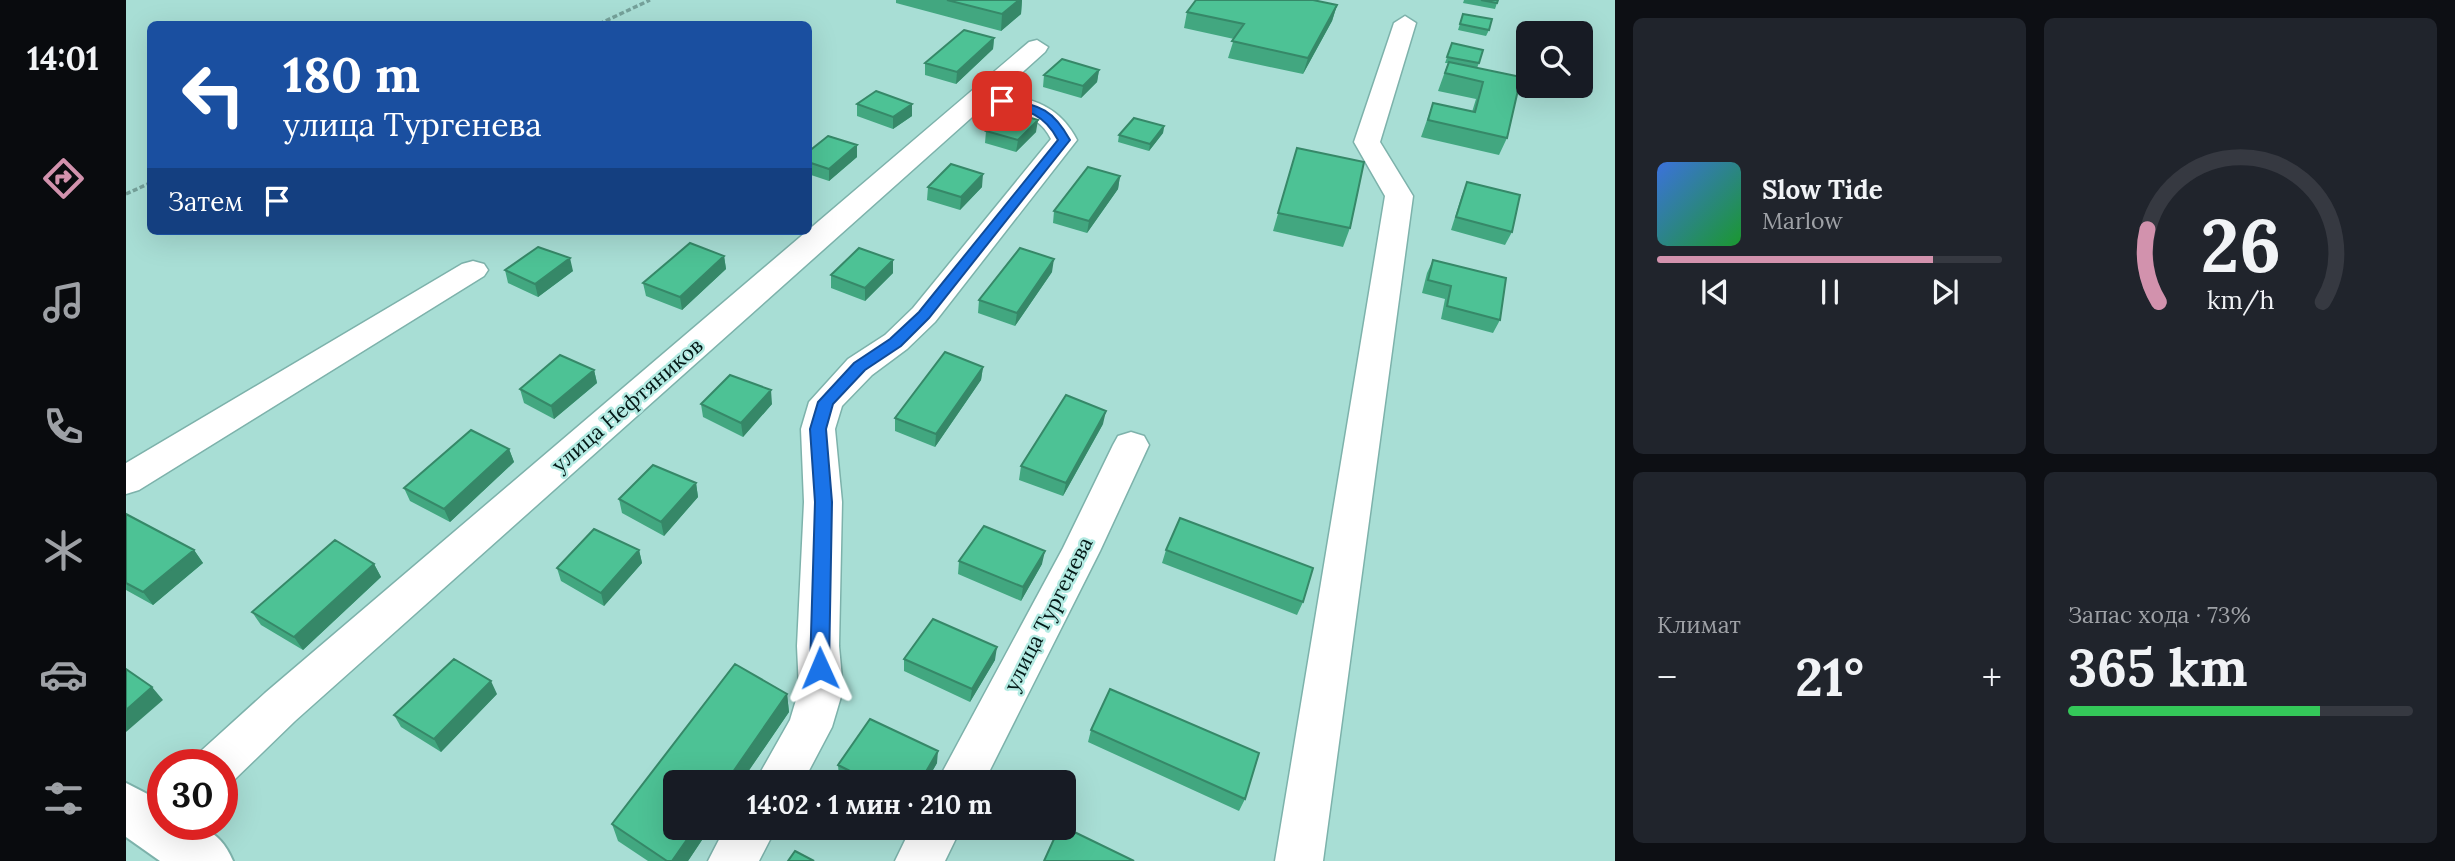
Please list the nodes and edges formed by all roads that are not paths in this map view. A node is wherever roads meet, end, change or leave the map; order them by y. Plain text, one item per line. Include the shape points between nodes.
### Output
1 (1405, 23) dead end
2 (1037, 47) dead end
3 (974, 103) junction
4 (473, 270) dead end
5 (1131, 444) dead end
6 (126, 480) edge
7 (235, 749) edge
8 (785, 770) edge
9 (966, 770) edge
10 (178, 840) edge
11 (744, 840) edge
12 (930, 840) edge
13 (206, 861) edge
14 (732, 861) edge
15 (919, 861) edge
16 (1299, 861) edge

1 - 16 street via 1367,142 1399,196
2 - 3 street, улица Нефтяников
3 - 7 street, улица Нефтяников
3 - 8 street via 1002,101 1040,110 1054,121 1064,140 924,315 860,367 826,402 818,429 823,502 821,690 810,727
4 - 6 street
5 - 9 street, улица Тургенева via 1081,551
10 - 13 main road
11 - 14 street
12 - 15 street

